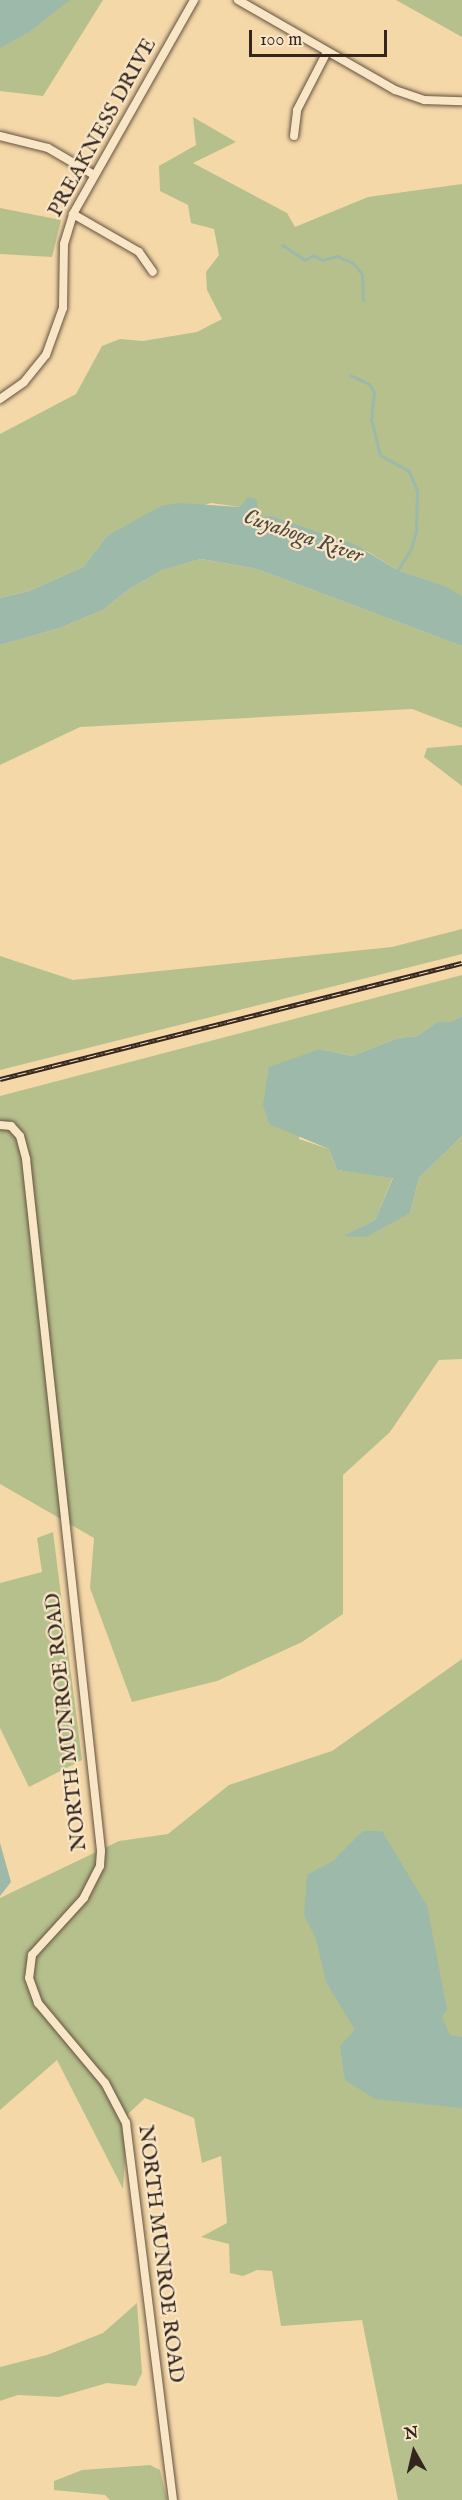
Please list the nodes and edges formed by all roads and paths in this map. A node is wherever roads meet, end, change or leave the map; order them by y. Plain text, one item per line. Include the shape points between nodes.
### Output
1 (194, 0) edge
2 (238, 0) edge
3 (327, 52) junction
4 (462, 101) edge
5 (0, 136) edge
6 (294, 136) dead end
7 (94, 175) junction
8 (72, 214) junction
9 (153, 272) dead end
10 (0, 399) edge
11 (0, 1125) edge
12 (173, 2500) edge

1 - 7 street, PREAKNESS DRIVE
2 - 3 street
3 - 4 street via 413,97
3 - 6 street via 297,110
5 - 7 street via 48,148
7 - 8 street, PREAKNESS DRIVE
8 - 9 street via 139,252
8 - 10 street, PREAKNESS DRIVE via 64,244 64,299 56,336 32,374
11 - 12 street, NORTH MUNROE ROAD via 10,1126 20,1136 101,1851 99,1866 84,1898 32,1955 29,1978 43,2010 105,2083 126,2123

